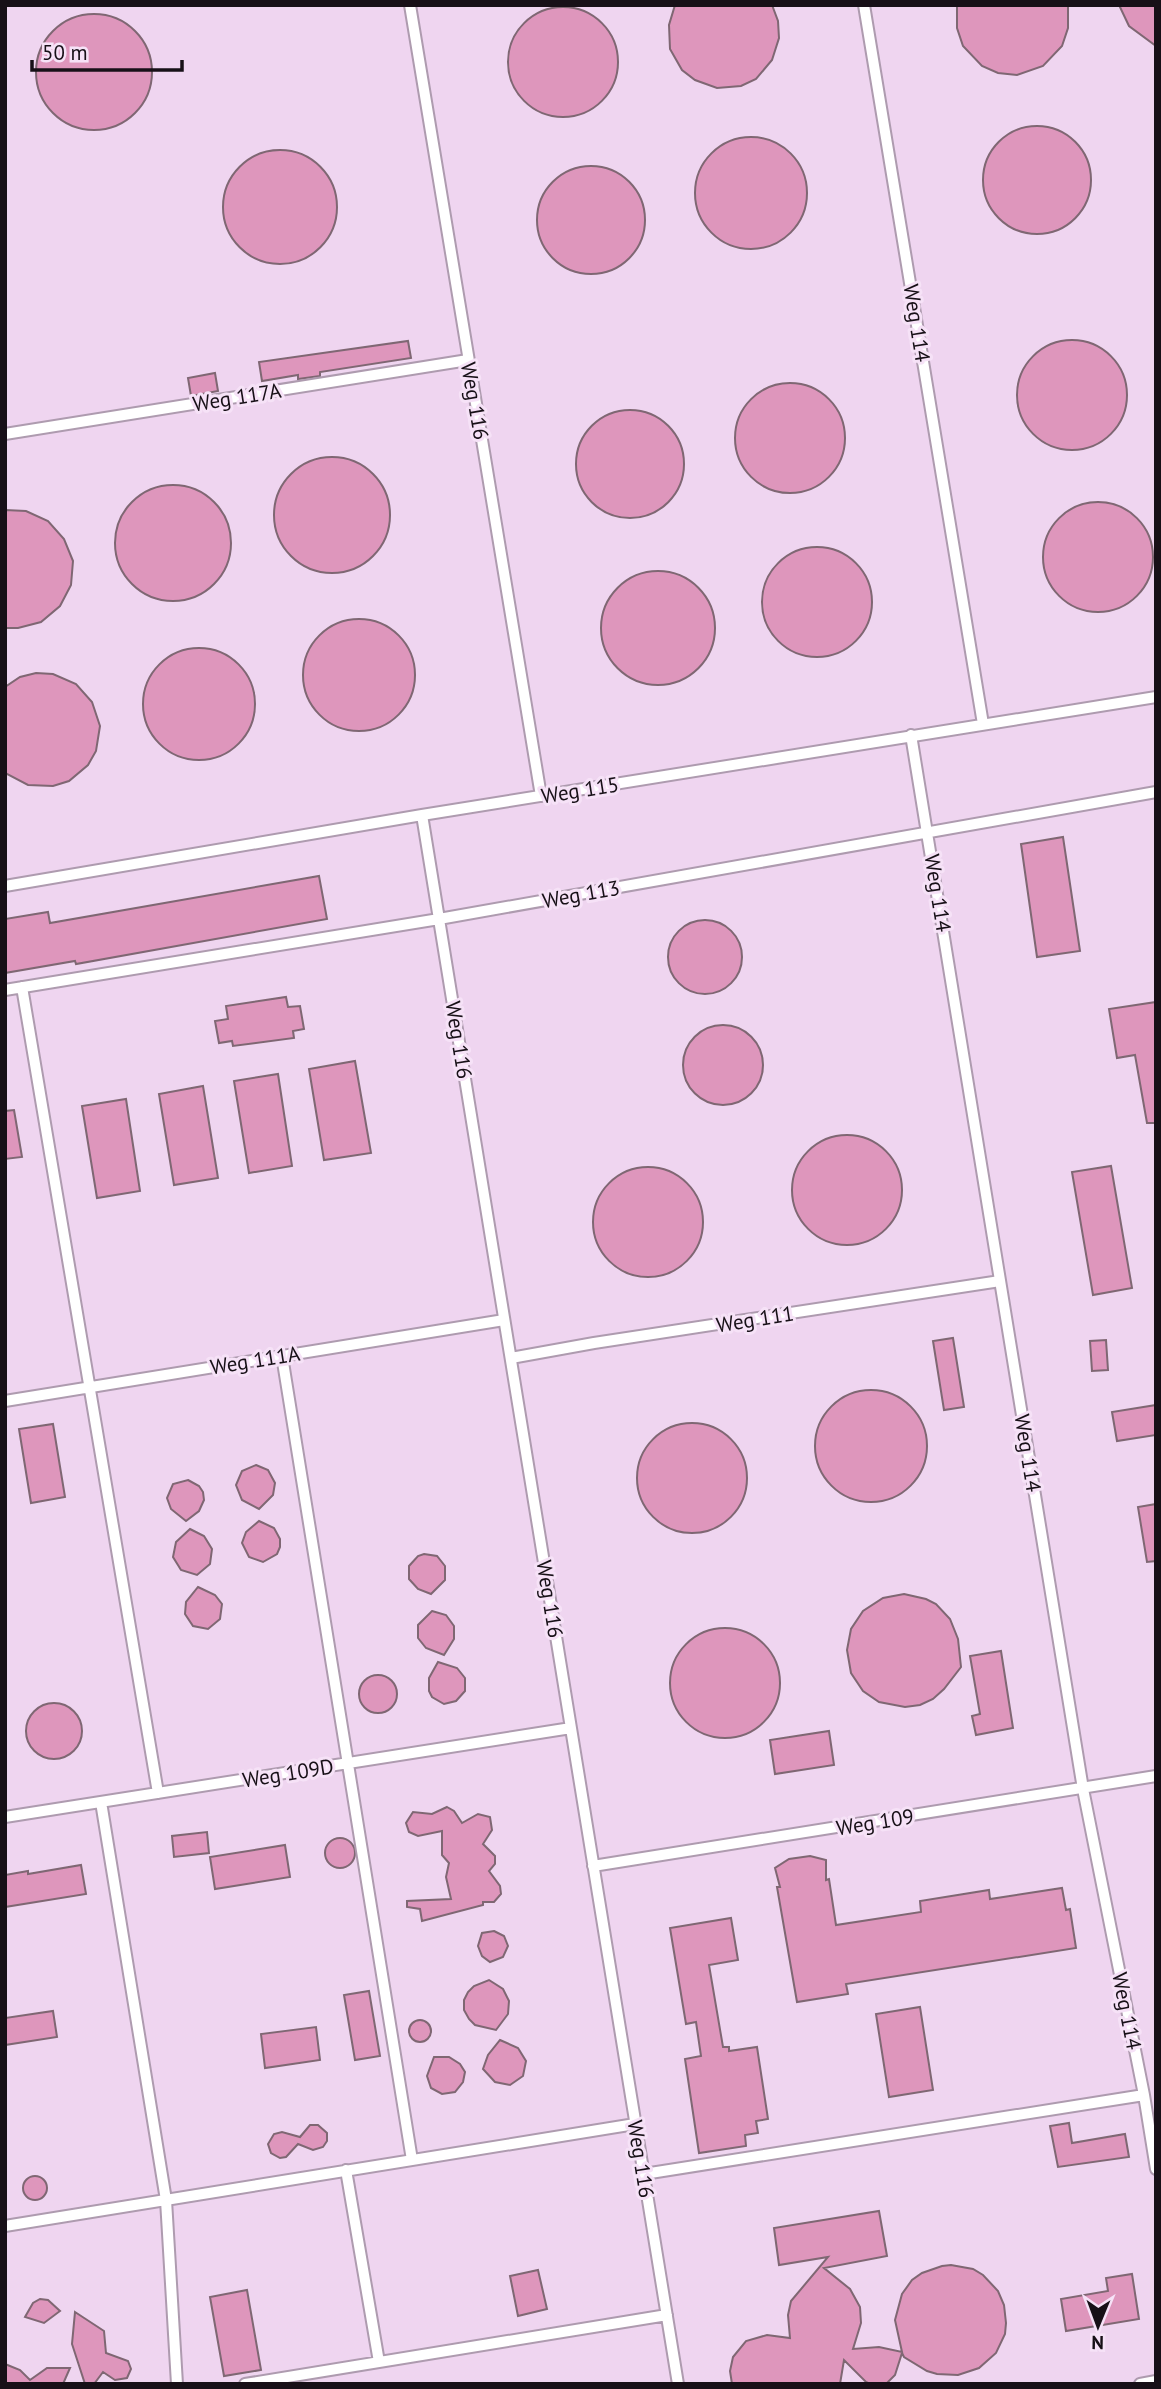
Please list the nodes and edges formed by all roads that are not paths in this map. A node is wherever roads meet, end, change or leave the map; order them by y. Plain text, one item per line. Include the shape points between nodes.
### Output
1 (410, 5) edge
2 (864, 5) edge
3 (468, 360) junction
4 (5, 434) edge
5 (1156, 697) edge
6 (983, 724) junction
7 (911, 735) junction
8 (1156, 792) edge
9 (541, 796) junction
10 (422, 815) junction
11 (929, 834) junction
12 (5, 886) edge
13 (439, 919) junction
14 (22, 987) junction
15 (5, 990) edge
16 (1000, 1281) junction
17 (504, 1320) junction
18 (282, 1356) junction
19 (511, 1358) junction
20 (89, 1387) junction
21 (5, 1401) edge
22 (571, 1728) junction
23 (347, 1763) junction
24 (1156, 1776) edge
25 (1083, 1789) junction
26 (158, 1793) junction
27 (101, 1802) junction
28 (5, 1818) edge
29 (593, 1866) junction
30 (1144, 2095) junction
31 (635, 2124) junction
32 (412, 2160) junction
33 (1156, 2169) edge
34 (346, 2170) junction
35 (644, 2174) junction
36 (166, 2200) junction
37 (5, 2226) edge
38 (667, 2315) junction
39 (379, 2362) junction
40 (1156, 2381) edge
41 (177, 2384) edge
42 (245, 2384) edge
43 (678, 2384) edge
44 (1140, 2384) edge

1 - 3 lane, Weg 116
2 - 6 lane, Weg 114
3 - 4 lane, Weg 117A
3 - 9 lane, Weg 116
5 - 6 lane, Weg 115
6 - 7 lane, Weg 115
7 - 9 lane, Weg 115
7 - 11 lane, Weg 114
8 - 11 lane, Weg 113
9 - 10 lane, Weg 115
10 - 12 lane, Weg 115
10 - 13 lane, Weg 116
11 - 13 lane, Weg 113
11 - 16 lane, Weg 114
13 - 14 lane, Weg 113
13 - 17 lane, Weg 116
14 - 15 lane, Weg 113
14 - 20 lane
16 - 19 lane, Weg 111
16 - 25 lane, Weg 114
17 - 18 lane, Weg 111A
17 - 19 lane, Weg 116
18 - 20 lane, Weg 111A
18 - 23 lane
19 - 22 lane, Weg 116
20 - 21 lane, Weg 111A
20 - 26 lane
22 - 23 lane, Weg 109D
22 - 29 lane, Weg 116
23 - 26 lane, Weg 109D
23 - 32 lane
24 - 25 lane, Weg 109
25 - 29 lane, Weg 109
25 - 30 lane, Weg 114
26 - 27 lane, Weg 109D
27 - 28 lane, Weg 109D
27 - 36 lane
29 - 31 lane, Weg 116
30 - 33 lane, Weg 114
30 - 35 lane
31 - 32 lane
31 - 35 lane, Weg 116
32 - 34 lane
34 - 36 lane
34 - 39 lane
35 - 38 lane, Weg 116
36 - 37 lane
36 - 41 lane
38 - 39 lane
38 - 43 lane, Weg 116
39 - 42 lane
40 - 44 lane

